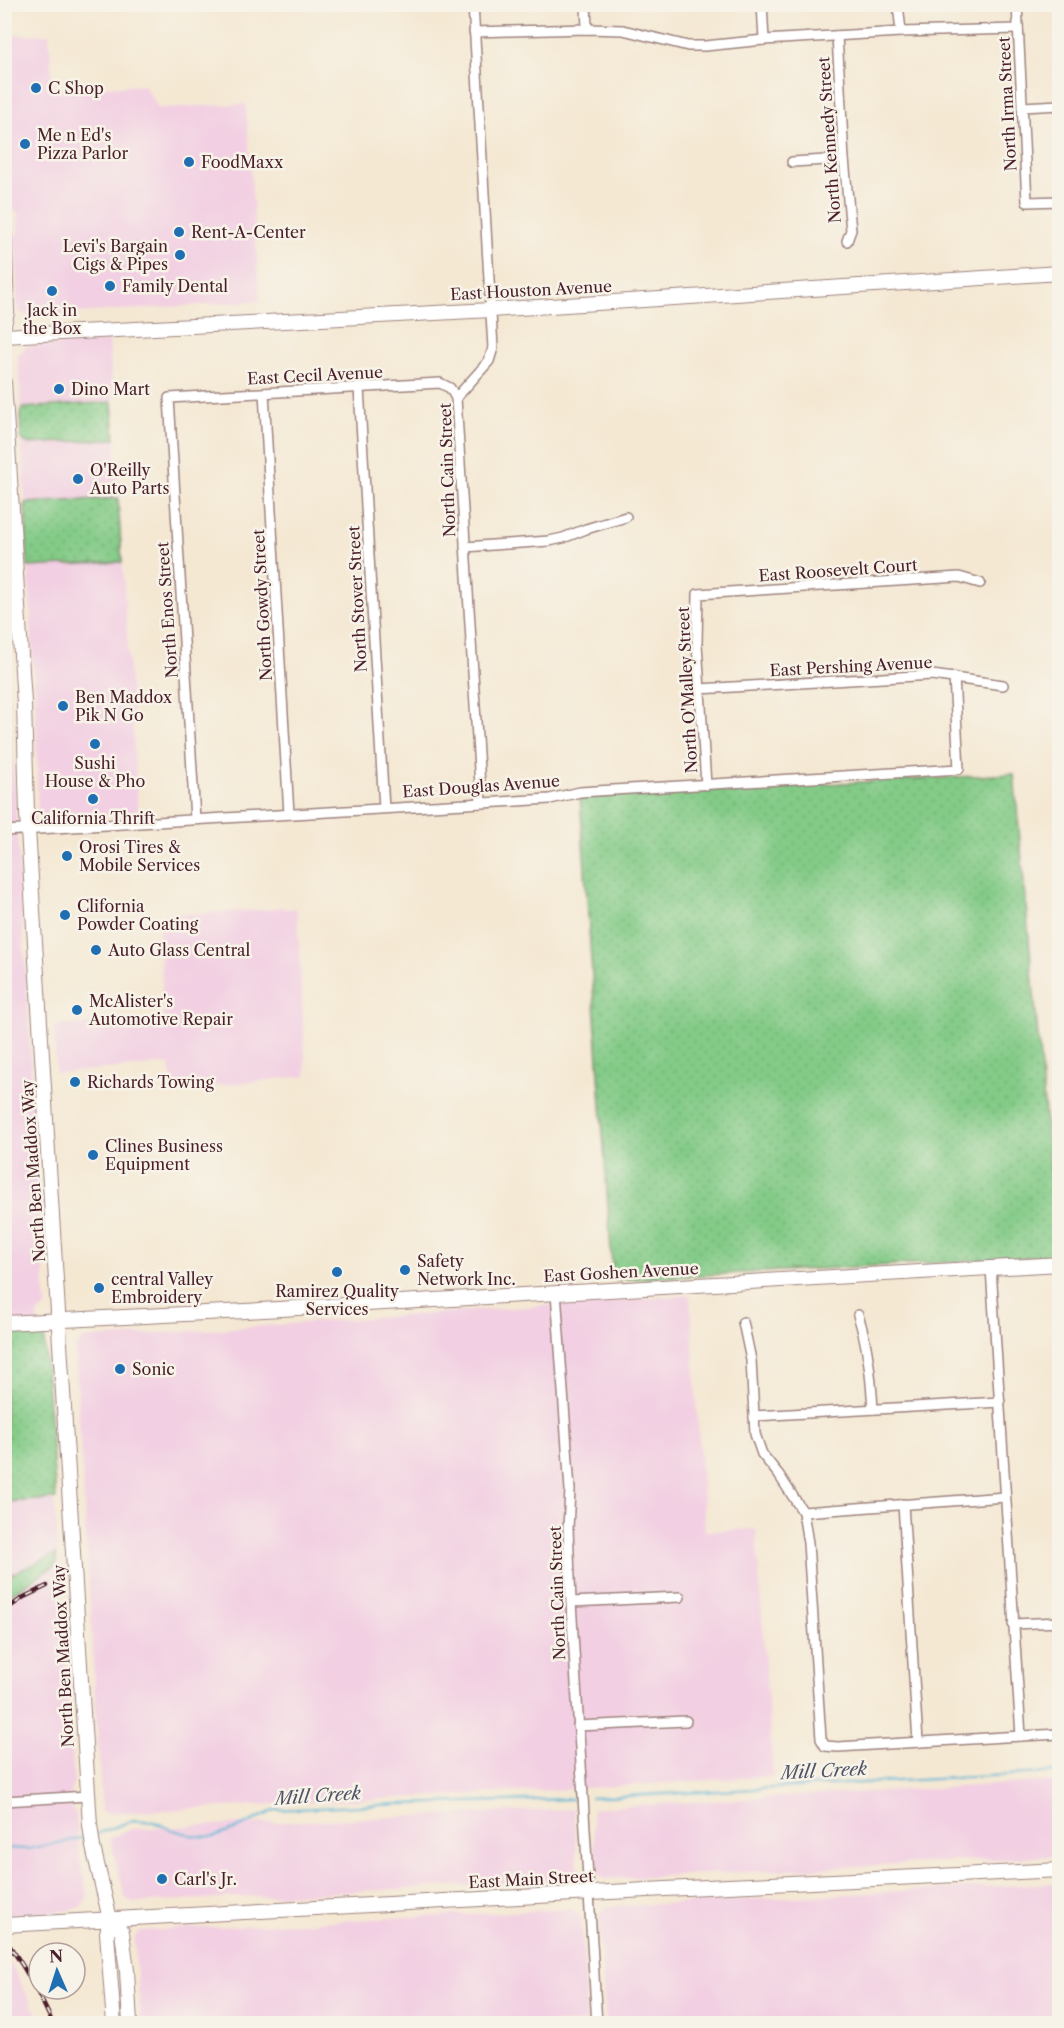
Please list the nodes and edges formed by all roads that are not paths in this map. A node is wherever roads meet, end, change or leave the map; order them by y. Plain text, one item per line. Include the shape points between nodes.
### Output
1 (472, 4) edge
2 (586, 4) edge
3 (762, 4) edge
4 (898, 4) edge
5 (1017, 4) edge
6 (587, 29) junction
7 (1018, 29) junction
8 (474, 32) junction
9 (901, 32) junction
10 (837, 36) junction
11 (764, 40) junction
12 (1059, 105) edge
13 (1022, 107) junction
14 (844, 159) junction
15 (792, 162) dead end
16 (1059, 201) edge
17 (4, 224) edge
18 (847, 241) dead end
19 (1059, 273) edge
20 (491, 309) junction
21 (4, 324) edge
22 (4, 336) edge
23 (4, 382) edge
24 (359, 388) junction
25 (264, 393) junction
26 (169, 398) joint
27 (456, 398) junction
28 (626, 517) dead end
29 (465, 547) junction
30 (980, 583) dead end
31 (698, 594) joint
32 (954, 677) junction
33 (1003, 685) dead end
34 (699, 689) junction
35 (706, 784) junction
36 (481, 802) junction
37 (384, 808) junction
38 (289, 814) junction
39 (195, 819) junction
40 (28, 830) junction
41 (4, 831) edge
42 (1059, 1264) edge
43 (991, 1268) junction
44 (556, 1292) junction
45 (858, 1315) dead end
46 (59, 1320) junction
47 (743, 1322) dead end
48 (4, 1323) edge
49 (1000, 1402) junction
50 (873, 1410) junction
51 (754, 1416) junction
52 (1005, 1497) junction
53 (903, 1504) junction
54 (803, 1512) junction
55 (680, 1597) dead end
56 (571, 1602) junction
57 (1059, 1622) edge
58 (1013, 1623) junction
59 (686, 1721) dead end
60 (579, 1726) junction
61 (1059, 1734) edge
62 (1021, 1736) junction
63 (918, 1742) junction
64 (88, 1796) junction
65 (4, 1801) edge
66 (1059, 1870) edge
67 (589, 1893) junction
68 (110, 1918) junction
69 (4, 1925) edge
70 (114, 2024) edge
71 (130, 2024) edge
72 (597, 2024) edge

1 - 8 street, North Cain Street
2 - 6 street
3 - 11 street
4 - 9 street
5 - 7 street, North Irma Street
6 - 8 street
6 - 11 street via 622,30 688,46
7 - 9 street
7 - 13 street, North Irma Street
8 - 20 street, North Cain Street
9 - 10 street
10 - 11 street
10 - 14 street, North Kennedy Street
12 - 13 street
13 - 16 street, North Irma Street via 1027,202
14 - 15 street
14 - 18 street, North Kennedy Street via 851,230
17 - 21 main road
19 - 20 main road, East Houston Avenue
20 - 22 main road, East Houston Avenue
20 - 27 street, North Cain Street via 492,357
23 - 40 main road, North Ben Maddox Way
24 - 25 street, East Cecil Avenue
24 - 27 street, East Cecil Avenue via 440,383 450,388
24 - 37 street, North Stover Street
25 - 26 street, East Cecil Avenue
25 - 38 street, North Gowdy Street
26 - 39 street, North Enos Street
27 - 29 street, North Cain Street
28 - 29 street via 549,541
29 - 36 street, North Cain Street
30 - 31 street, East Roosevelt Court via 959,577
31 - 34 street, North O'Malley Street
32 - 33 street, East Pershing Avenue
32 - 34 street, East Pershing Avenue via 932,675
32 - 35 street, East Douglas Avenue via 959,769
34 - 35 street, North O'Malley Street
35 - 36 street, East Douglas Avenue
36 - 37 street, East Douglas Avenue
37 - 38 street, East Douglas Avenue
38 - 39 street, East Douglas Avenue
39 - 40 street, East Douglas Avenue
40 - 41 street, East Douglas Avenue
40 - 46 main road, North Ben Maddox Way
42 - 43 main road, East Goshen Avenue
43 - 44 main road, East Goshen Avenue
43 - 49 street
44 - 46 main road, East Goshen Avenue
44 - 56 street, North Cain Street via 570,1490
45 - 50 street via 871,1370
46 - 48 main road, East Goshen Avenue
46 - 64 main road, North Ben Maddox Way
47 - 51 street via 751,1359
49 - 50 street
49 - 52 street
50 - 51 street
51 - 54 street via 754,1434 762,1454
52 - 53 street
52 - 58 street
53 - 54 street
53 - 63 street
54 - 63 street via 821,1739 825,1746 838,1747
55 - 56 street
56 - 60 street, North Cain Street
57 - 58 street
58 - 62 street
59 - 60 street
60 - 67 street, North Cain Street
61 - 62 street
62 - 63 street
64 - 65 street
64 - 68 main road, North Ben Maddox Way via 93,1847
66 - 67 main road, East Main Street
67 - 68 main road, East Main Street
67 - 72 street, North Cain Street
68 - 69 main road, East Main Street
68 - 70 main road via 107,1933
68 - 71 main road via 122,1932

